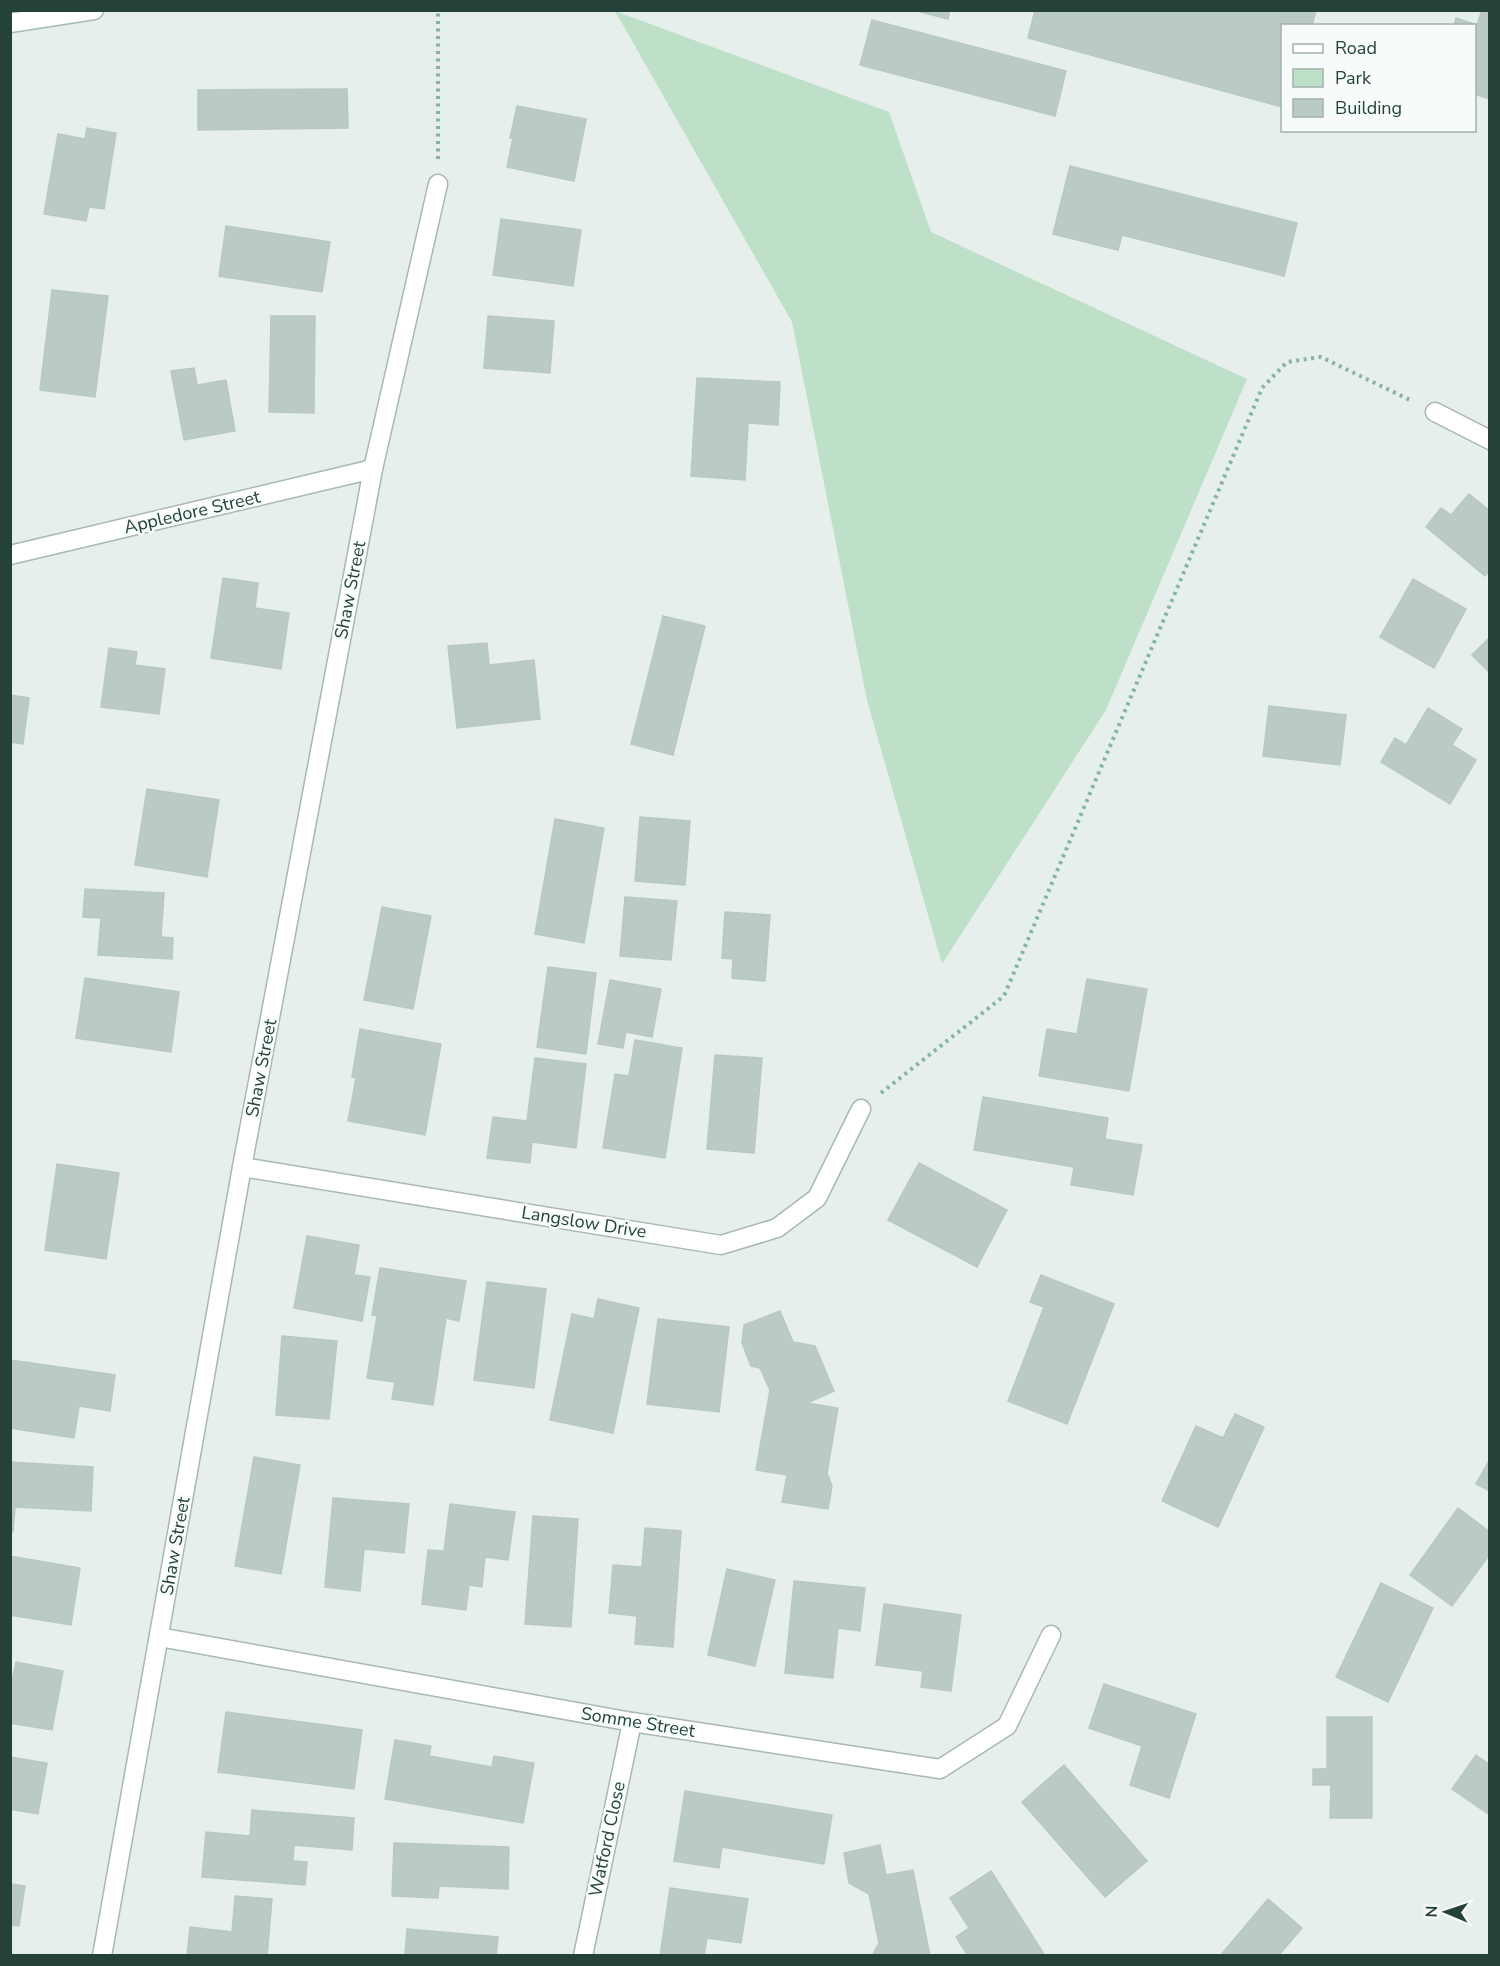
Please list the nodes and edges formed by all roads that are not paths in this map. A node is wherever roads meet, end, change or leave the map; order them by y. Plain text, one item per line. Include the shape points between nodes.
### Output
1 (94, 10) edge
2 (10, 23) edge
3 (438, 184) road end
4 (1435, 412) road end
5 (1490, 440) edge
6 (373, 469) junction
7 (10, 555) edge
8 (861, 1109) road end
9 (242, 1167) junction
10 (1051, 1635) dead end
11 (159, 1637) junction
12 (632, 1722) junction
13 (102, 1956) edge
14 (583, 1956) edge

1 - 2 street
3 - 6 street, Shaw Street
4 - 5 street
6 - 7 street, Appledore Street
6 - 9 street, Shaw Street
8 - 9 street, Langslow Drive via 817,1198 777,1228 721,1245
9 - 11 street, Shaw Street
10 - 12 street, Somme Street via 1007,1726 940,1769
11 - 12 street, Somme Street
11 - 13 street, Shaw Street
12 - 14 street, Watford Close

